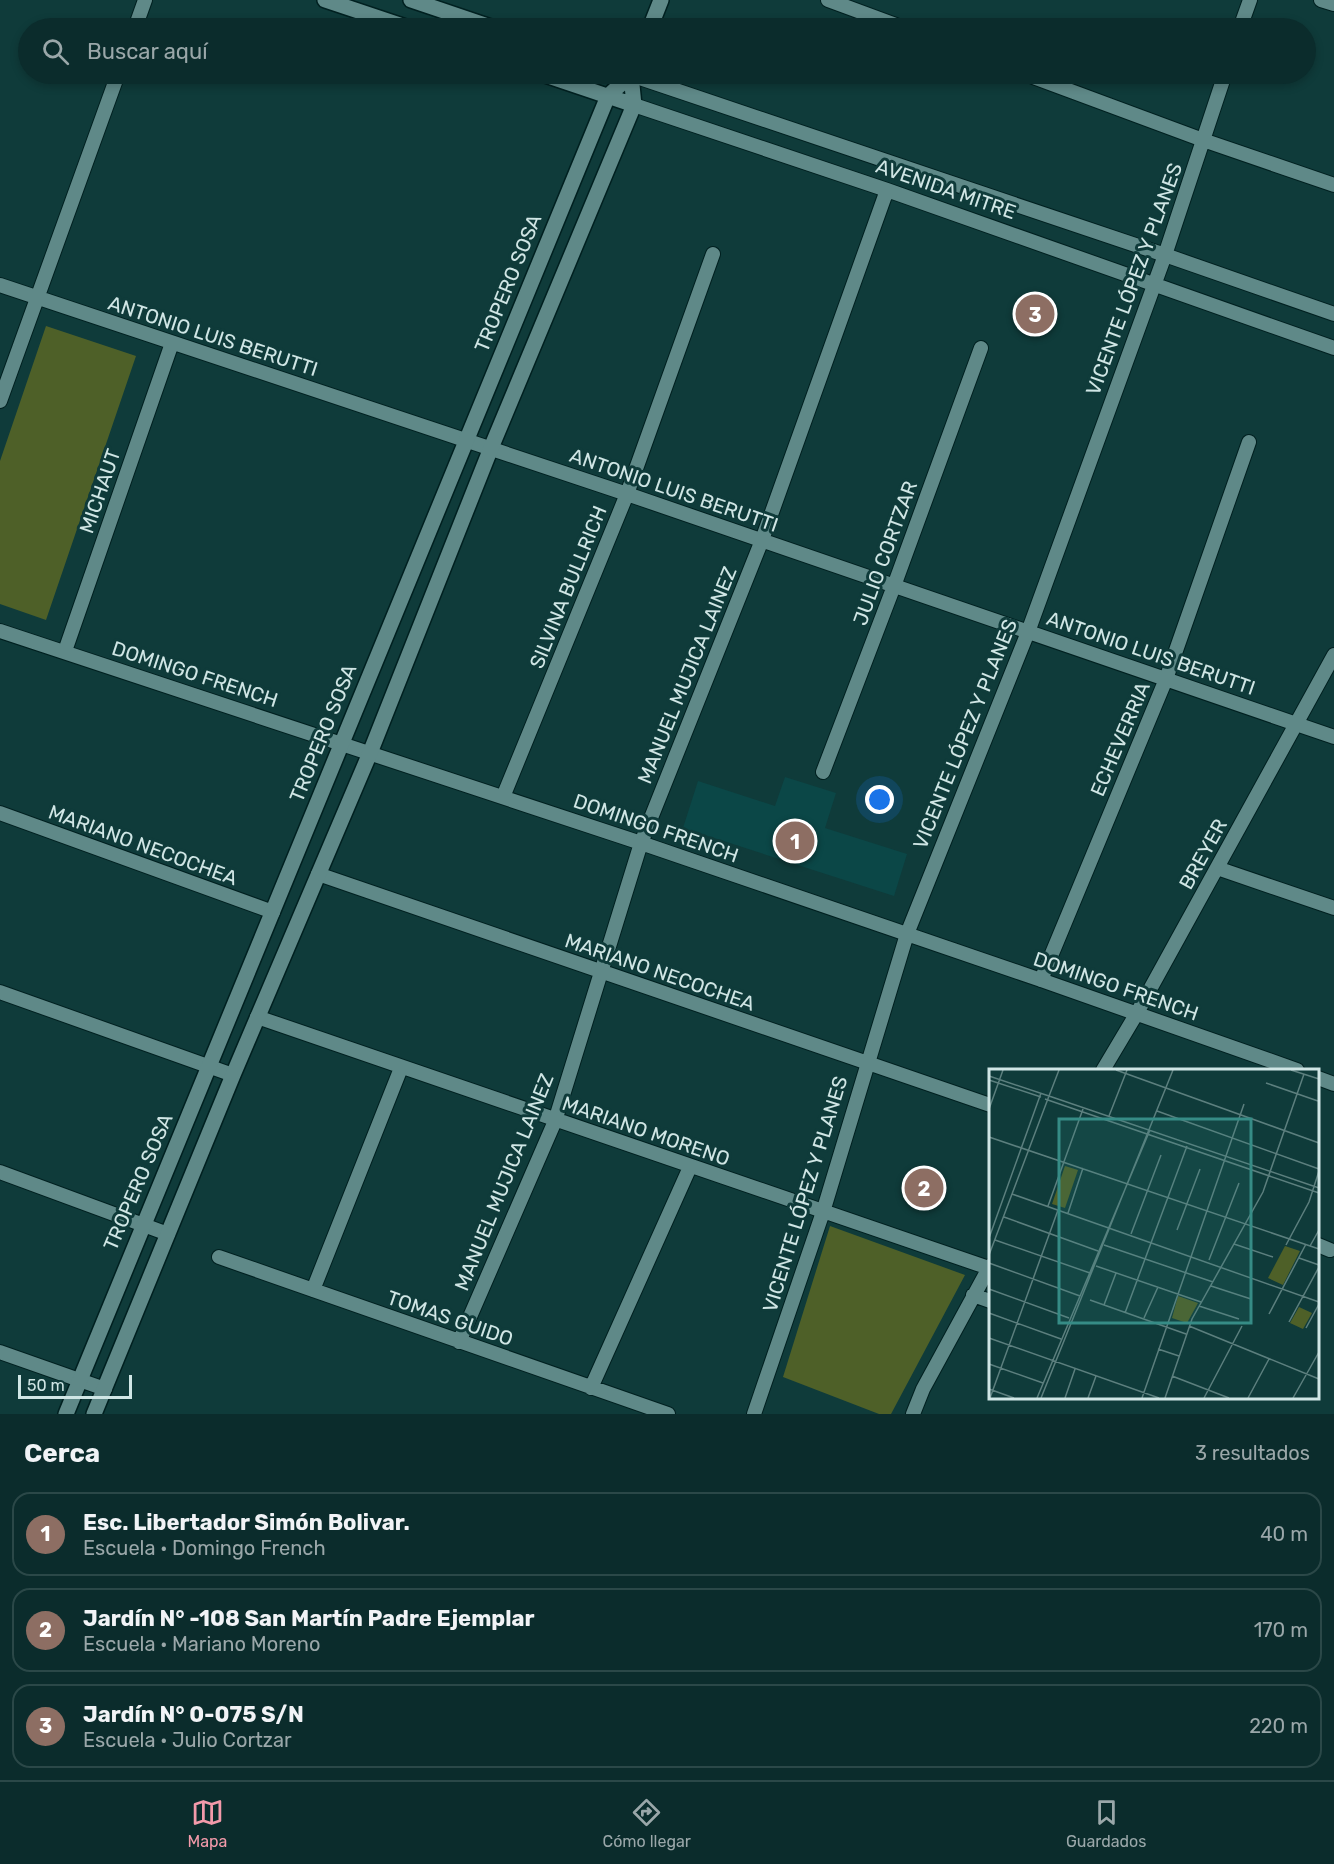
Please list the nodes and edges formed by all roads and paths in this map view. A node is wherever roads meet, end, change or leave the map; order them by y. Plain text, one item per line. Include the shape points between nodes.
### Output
1 (145, 0) edge
2 (325, 0) edge
3 (411, 0) edge
4 (661, 0) edge
5 (828, 0) edge
6 (1250, 0) edge
7 (1321, 0) edge
8 (1334, 4) edge
9 (139, 18) edge
10 (379, 18) edge
11 (464, 18) edge
12 (654, 18) edge
13 (877, 18) edge
14 (1244, 18) edge
15 (114, 84) edge
16 (572, 84) edge
17 (619, 84) edge
18 (631, 84) edge
19 (659, 84) edge
20 (1052, 84) edge
21 (1223, 84) edge
22 (608, 96) junction
23 (634, 105) junction
24 (1203, 140) junction
25 (1334, 185) edge
26 (887, 190) junction
27 (713, 254) dead end
28 (1165, 255) junction
29 (0, 285) edge
30 (1154, 285) junction
31 (38, 297) junction
32 (1334, 314) edge
33 (172, 343) junction
34 (981, 348) dead end
35 (1334, 348) edge
36 (0, 401) edge
37 (466, 440) junction
38 (1250, 442) dead end
39 (490, 448) junction
40 (627, 494) junction
41 (762, 540) junction
42 (894, 586) junction
43 (0, 631) edge
44 (1028, 632) junction
45 (64, 651) junction
46 (1334, 655) edge
47 (1166, 679) junction
48 (1296, 724) junction
49 (1334, 737) edge
50 (341, 744) junction
51 (370, 753) junction
52 (823, 772) dead end
53 (503, 797) junction
54 (0, 813) edge
55 (641, 843) junction
56 (1217, 868) junction
57 (318, 874) junction
58 (1334, 908) edge
59 (273, 912) junction
60 (907, 934) junction
61 (601, 973) junction
62 (1041, 980) junction
63 (0, 992) edge
64 (1137, 1013) junction
65 (257, 1017) junction
66 (866, 1063) junction
67 (210, 1066) junction
68 (401, 1068) junction
69 (1104, 1069) edge
70 (1292, 1069) edge
71 (233, 1075) junction
72 (1319, 1079) edge
73 (1334, 1083) edge
74 (989, 1105) edge
75 (555, 1121) junction
76 (690, 1167) junction
77 (0, 1172) edge
78 (823, 1212) junction
79 (143, 1224) junction
80 (168, 1234) junction
81 (219, 1257) dead end
82 (989, 1267) edge
83 (989, 1269) edge
84 (313, 1290) junction
85 (973, 1295) junction
86 (989, 1301) edge
87 (459, 1342) junction
88 (0, 1352) edge
89 (80, 1380) junction
90 (591, 1388) junction
91 (105, 1389) junction
92 (66, 1414) edge
93 (94, 1414) edge
94 (668, 1414) edge
95 (754, 1414) edge
96 (913, 1414) edge

1 - 9 street
2 - 10 street
3 - 11 street
4 - 12 street
5 - 13 street
6 - 14 street
7 - 8 street
15 - 31 street
16 - 22 street, AVENIDA MITRE
17 - 22 street, TROPERO SOSA
18 - 23 street
19 - 28 street, AVENIDA MITRE
20 - 24 street
21 - 24 street, VICENTE LÓPEZ Y PLANES
22 - 23 street, AVENIDA MITRE
22 - 37 street, TROPERO SOSA
23 - 26 street, AVENIDA MITRE
23 - 39 street
24 - 25 street
24 - 28 street, VICENTE LÓPEZ Y PLANES
26 - 30 street, AVENIDA MITRE
26 - 41 street, MANUEL MUJICA LAINEZ
27 - 40 street, SILVINA BULLRICH
28 - 30 street, VICENTE LÓPEZ Y PLANES
28 - 32 street, AVENIDA MITRE
29 - 31 street, ANTONIO LUIS BERUTTI
30 - 35 street, AVENIDA MITRE
30 - 44 street, VICENTE LÓPEZ Y PLANES
31 - 33 street, ANTONIO LUIS BERUTTI
31 - 36 street
33 - 37 street, ANTONIO LUIS BERUTTI
33 - 45 street, MICHAUT
34 - 42 street, JULIO CORTZAR
37 - 39 street, ANTONIO LUIS BERUTTI
37 - 50 street, TROPERO SOSA
38 - 47 street, ECHEVERRIA
39 - 40 street, ANTONIO LUIS BERUTTI
39 - 51 street
40 - 41 street, ANTONIO LUIS BERUTTI
40 - 53 street, SILVINA BULLRICH
41 - 42 street, ANTONIO LUIS BERUTTI
41 - 55 street, MANUEL MUJICA LAINEZ
42 - 44 street, ANTONIO LUIS BERUTTI
42 - 52 street, JULIO CORTZAR
43 - 45 street, DOMINGO FRENCH
44 - 47 street, ANTONIO LUIS BERUTTI
44 - 60 street, VICENTE LÓPEZ Y PLANES
45 - 50 street, DOMINGO FRENCH
46 - 48 street, BREYER
47 - 48 street, ANTONIO LUIS BERUTTI
47 - 62 street, ECHEVERRIA
48 - 49 street, ANTONIO LUIS BERUTTI
48 - 56 street, BREYER
50 - 51 street, DOMINGO FRENCH
50 - 59 street, TROPERO SOSA
51 - 53 street, DOMINGO FRENCH
51 - 57 street
53 - 55 street, DOMINGO FRENCH
54 - 59 street, MARIANO NECOCHEA
55 - 60 street, DOMINGO FRENCH
55 - 61 street, MANUEL MUJICA LAINEZ
56 - 58 street
56 - 64 street, BREYER
57 - 61 street, MARIANO NECOCHEA
57 - 65 street
59 - 67 street, TROPERO SOSA
60 - 62 street, DOMINGO FRENCH
60 - 66 street, VICENTE LÓPEZ Y PLANES
61 - 66 street, MARIANO NECOCHEA
61 - 75 street, MANUEL MUJICA LAINEZ
62 - 64 street, DOMINGO FRENCH
63 - 67 street
64 - 69 street, BREYER
64 - 70 street, DOMINGO FRENCH
65 - 68 street, MARIANO MORENO
65 - 71 street
66 - 74 street, MARIANO NECOCHEA
66 - 78 street, VICENTE LÓPEZ Y PLANES
67 - 71 street
67 - 79 street, TROPERO SOSA
68 - 75 street, MARIANO MORENO
68 - 84 street
71 - 80 street
72 - 73 street
75 - 76 street, MARIANO MORENO
75 - 87 street, MANUEL MUJICA LAINEZ
76 - 78 street, MARIANO MORENO
76 - 90 street
77 - 79 street
78 - 82 street, MARIANO MORENO
78 - 95 street, VICENTE LÓPEZ Y PLANES
79 - 80 street
79 - 89 street, TROPERO SOSA
80 - 91 street
81 - 84 street, TOMAS GUIDO
83 - 85 street
84 - 87 street, TOMAS GUIDO
85 - 86 street
85 - 96 street
87 - 90 street, TOMAS GUIDO
88 - 89 street
89 - 91 street
89 - 92 street, TROPERO SOSA
90 - 94 street, TOMAS GUIDO
91 - 93 street

